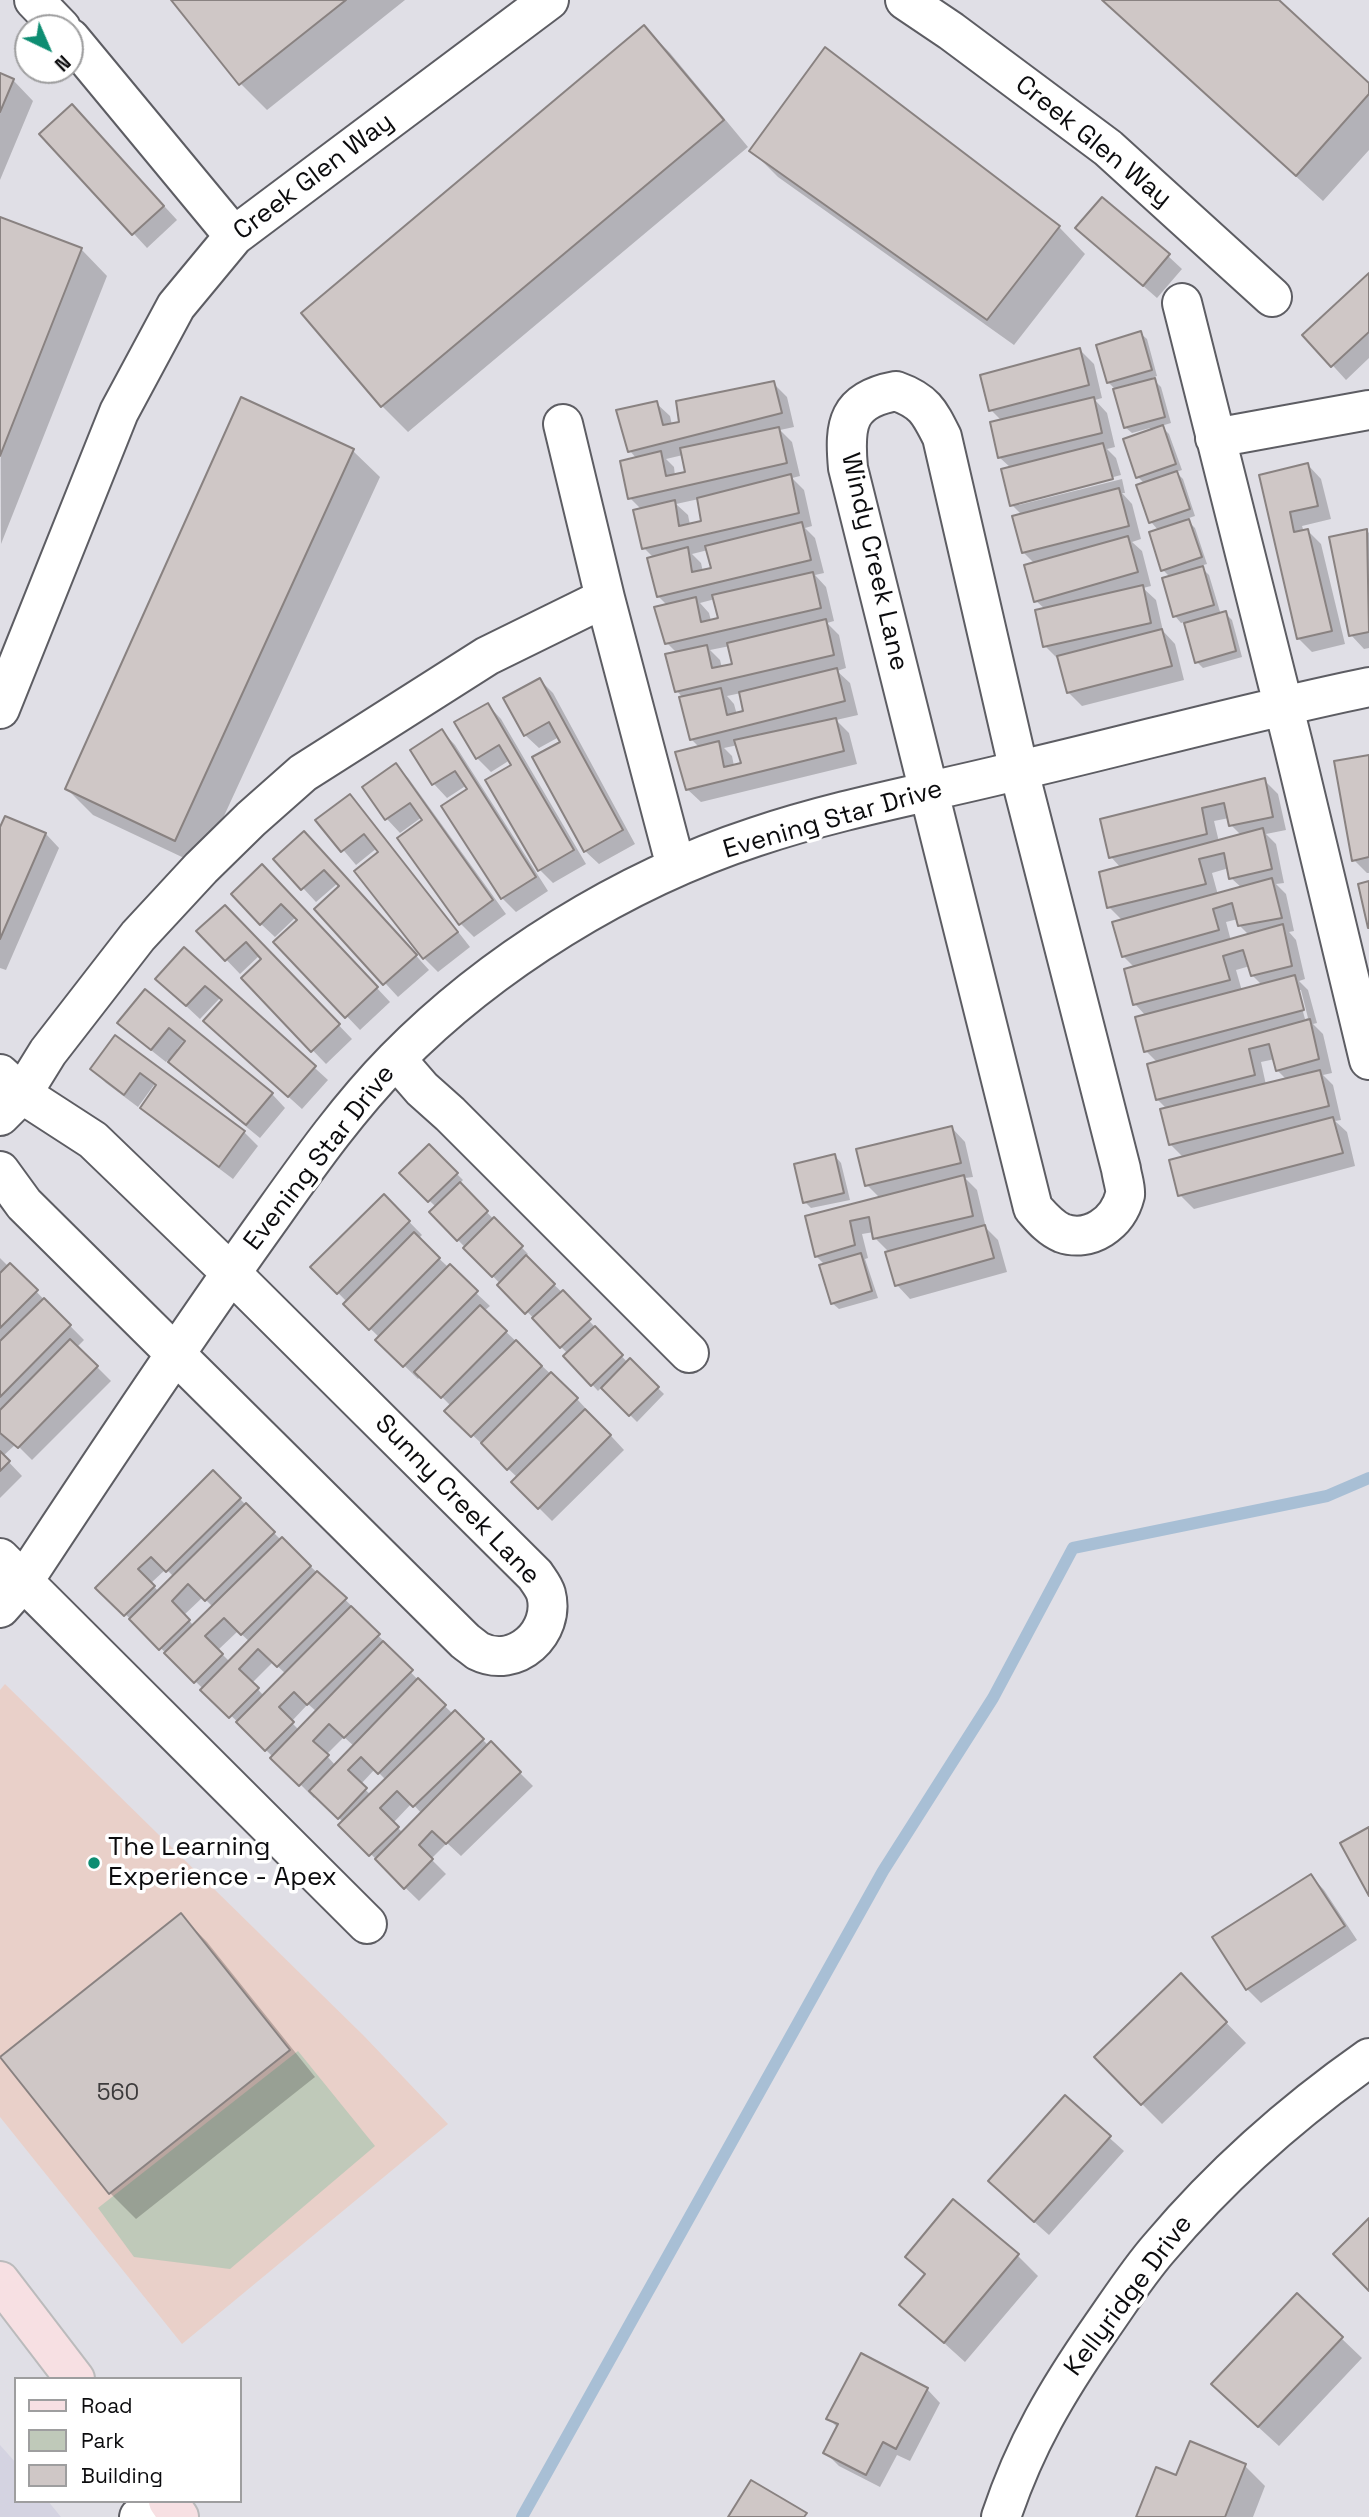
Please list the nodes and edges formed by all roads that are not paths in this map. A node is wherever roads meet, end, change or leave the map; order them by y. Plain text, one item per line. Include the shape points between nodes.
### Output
1 (34, 0) edge
2 (550, 0) edge
3 (905, 0) edge
4 (48, 14) edge
5 (84, 55) edge
6 (234, 236) junction
7 (1272, 297) dead end
8 (1182, 303) dead end
9 (1369, 410) edge
10 (563, 424) dead end
11 (1216, 438) junction
12 (606, 598) junction
13 (1369, 687) edge
14 (1282, 705) junction
15 (0, 709) edge
16 (1019, 771) junction
17 (928, 792) junction
18 (676, 867) junction
19 (1358, 969) edge
20 (396, 1059) junction
21 (1369, 1060) edge
22 (7, 1095) edge
23 (0, 1171) edge
24 (232, 1273) junction
25 (689, 1353) dead end
26 (176, 1354) junction
27 (8, 1583) edge
28 (367, 1924) dead end
29 (1369, 2058) edge
30 (0, 2281) edge
31 (73, 2377) edge
32 (157, 2503) edge
33 (139, 2517) edge
34 (1001, 2517) edge

1 - 4 street
2 - 6 street, Creek Glen Way
3 - 7 street, Creek Glen Way via 1108,148
5 - 6 street
6 - 15 street, Creek Glen Way via 176,306 119,412
8 - 11 street
9 - 11 street
10 - 12 street
11 - 14 street
12 - 18 street
12 - 22 street via 487,656 303,773 231,838 138,936 48,1052
13 - 14 street, Evening Star Drive
14 - 16 street, Evening Star Drive
14 - 19 street
16 - 17 street, Evening Star Drive
16 - 17 street, Windy Creek Lane via 942,437 929,410 913,397 896,391 876,395 850,419 846,430 848,468
16 - 17 street, Windy Creek Lane via 1125,1194 1110,1222 1094,1233 1062,1233 1033,1208
17 - 18 street, Evening Star Drive via 754,837
18 - 20 street, Evening Star Drive via 565,926 504,967
19 - 21 street
20 - 24 street, Evening Star Drive via 324,1144
20 - 25 street
22 - 24 street, Sunny Creek Lane via 93,1140
23 - 26 street, Sunny Creek Lane via 24,1205
24 - 26 street, Evening Star Drive
24 - 26 street, Sunny Creek Lane via 535,1575 546,1592 548,1612 543,1630 531,1645 513,1654 480,1652 465,1641
26 - 27 street, Evening Star Drive
27 - 28 street
29 - 34 street, Kellyridge Drive via 1276,2128 1159,2248 1041,2419
30 - 31 main road
32 - 33 street

